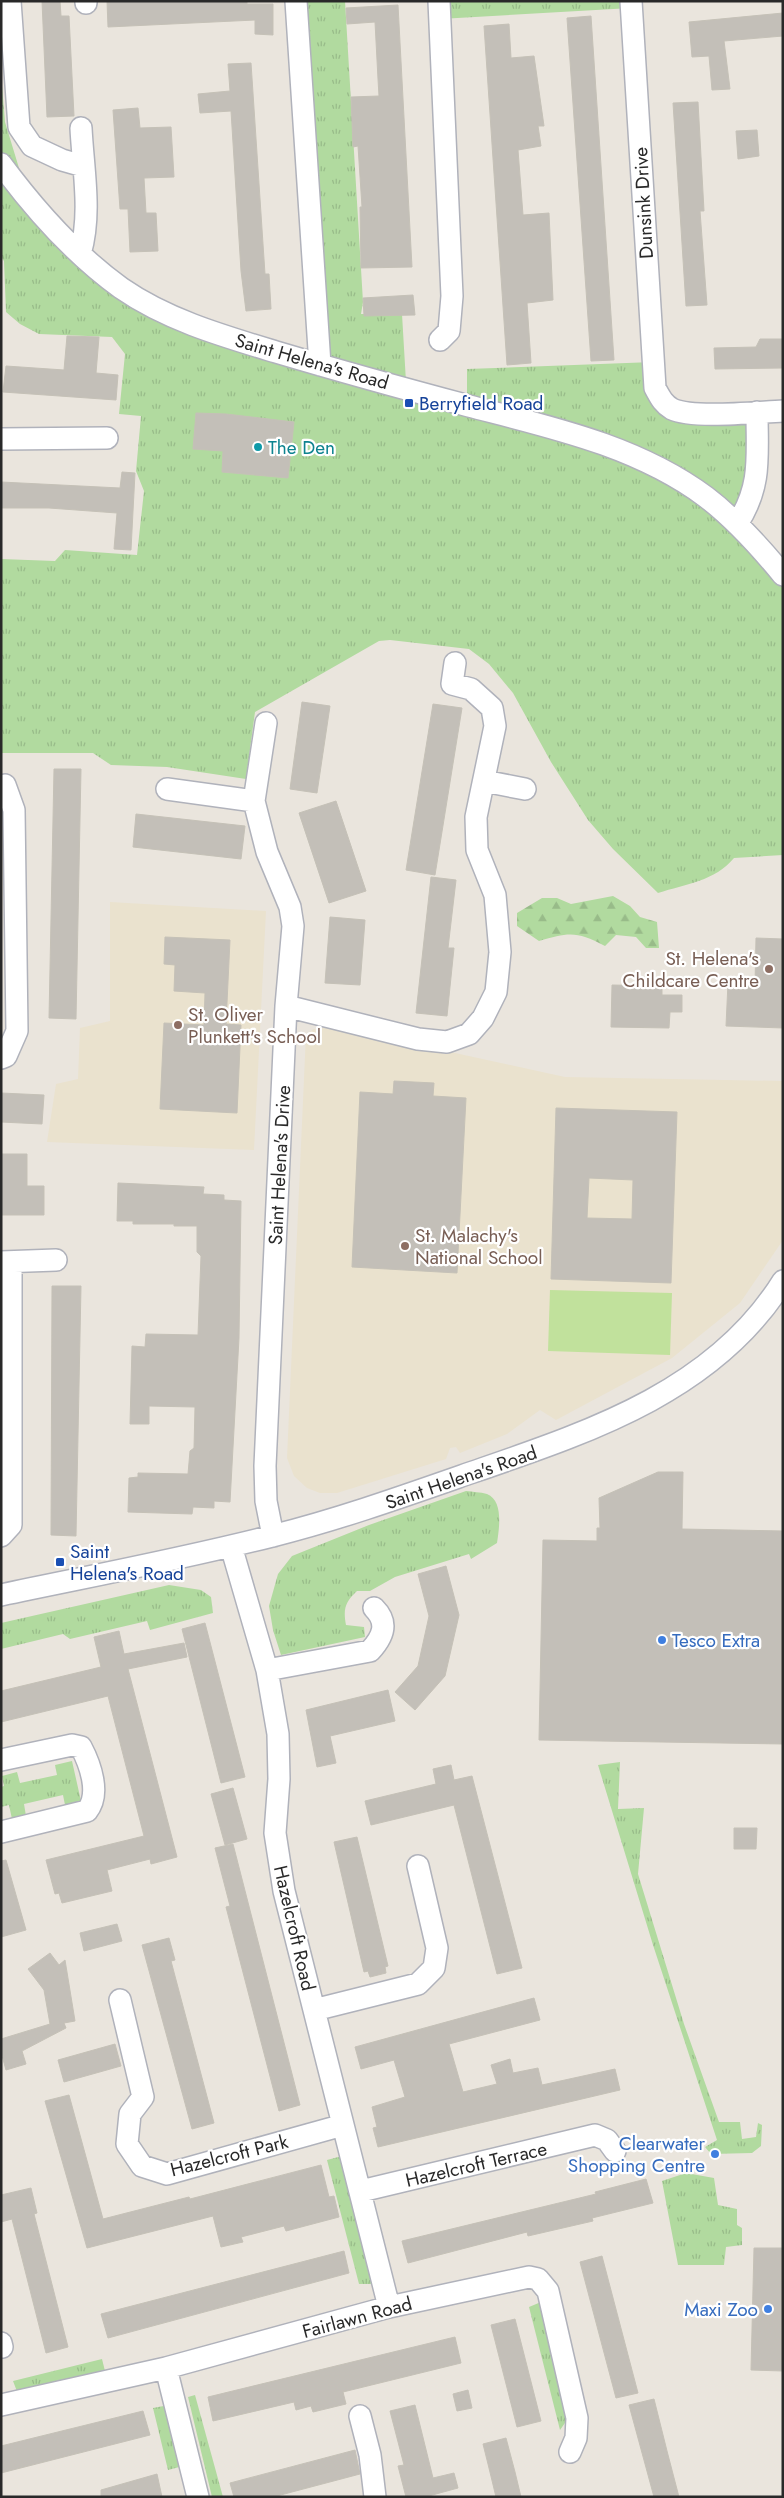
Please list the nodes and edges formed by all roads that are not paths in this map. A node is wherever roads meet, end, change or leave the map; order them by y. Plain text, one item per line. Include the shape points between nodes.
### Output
1 (10, 1) edge
2 (296, 1) edge
3 (439, 1) edge
4 (631, 1) edge
5 (81, 128) dead end
6 (1, 164) edge
7 (83, 166) junction
8 (80, 254) junction
9 (440, 340) dead end
10 (320, 365) junction
11 (757, 412) junction
12 (783, 412) edge
13 (107, 438) dead end
14 (1, 439) edge
15 (737, 524) junction
16 (783, 575) edge
17 (455, 663) dead end
18 (266, 724) dead end
19 (484, 781) junction
20 (5, 785) dead end
21 (167, 789) dead end
22 (525, 789) dead end
23 (254, 801) junction
24 (286, 1006) junction
25 (1, 1058) edge
26 (56, 1260) dead end
27 (6, 1263) edge
28 (783, 1281) edge
29 (1, 1536) edge
30 (273, 1536) junction
31 (231, 1546) junction
32 (1, 1595) edge
33 (374, 1608) dead end
34 (267, 1670) junction
35 (1, 1760) edge
36 (1, 1832) edge
37 (418, 1866) dead end
38 (120, 2000) dead end
39 (314, 2010) junction
40 (343, 2125) junction
41 (615, 2151) dead end
42 (361, 2191) junction
43 (389, 2307) junction
44 (166, 2368) junction
45 (1, 2405) edge
46 (360, 2416) dead end
47 (570, 2452) dead end
48 (198, 2497) edge
49 (375, 2497) edge

1 - 7 street via 19,127 32,146
2 - 10 street
3 - 9 street via 452,296 449,331
4 - 11 street, Dunsink Drive via 655,388 662,402 673,410 692,413
5 - 7 street
6 - 8 street, Saint Helena's Road via 29,202
7 - 8 street via 85,238
8 - 10 street, Saint Helena's Road via 122,288 162,312
10 - 15 street, Saint Helena's Road via 619,449 706,497
11 - 12 street
11 - 15 street via 757,477 753,493
13 - 14 street
15 - 16 street, Saint Helena's Road
17 - 19 street via 452,684 471,689 492,708 495,726
18 - 23 street, Saint Helena's Drive
19 - 22 street
19 - 24 street via 476,817 477,850 495,895 500,952 496,992 484,1018 469,1034 447,1042 418,1039
20 - 25 street via 14,810 17,1031 6,1056
21 - 23 street
23 - 24 street, Saint Helena's Drive via 267,852 290,906 293,926
24 - 30 street, Saint Helena's Drive via 265,1466 266,1501
26 - 27 street
27 - 29 street via 11,1525
28 - 30 street, Saint Helena's Road via 747,1330 720,1354 672,1388 620,1417 557,1443 375,1507
30 - 31 street, Saint Helena's Road
31 - 32 street, Saint Helena's Road
31 - 34 street, Hazelcroft Road
33 - 34 street via 382,1615 384,1627 380,1640 370,1650
34 - 39 street, Hazelcroft Road via 278,1734 275,1833 284,1891
35 - 36 street via 72,1745 81,1747 94,1793 93,1804 87,1811
37 - 39 street via 437,1948 434,1968 418,1984
38 - 40 street, Hazelcroft Park via 143,2097 130,2114 127,2144 142,2166 166,2174
39 - 40 street, Hazelcroft Road
40 - 42 street, Hazelcroft Road
41 - 42 street, Hazelcroft Terrace via 607,2140 595,2136
42 - 43 street, Hazelcroft Road
43 - 44 street, Fairlawn Road
43 - 47 street, Fairlawn Road via 529,2277 538,2279 548,2291 577,2418 576,2438
44 - 45 street, Fairlawn Road
44 - 48 street
46 - 49 street

